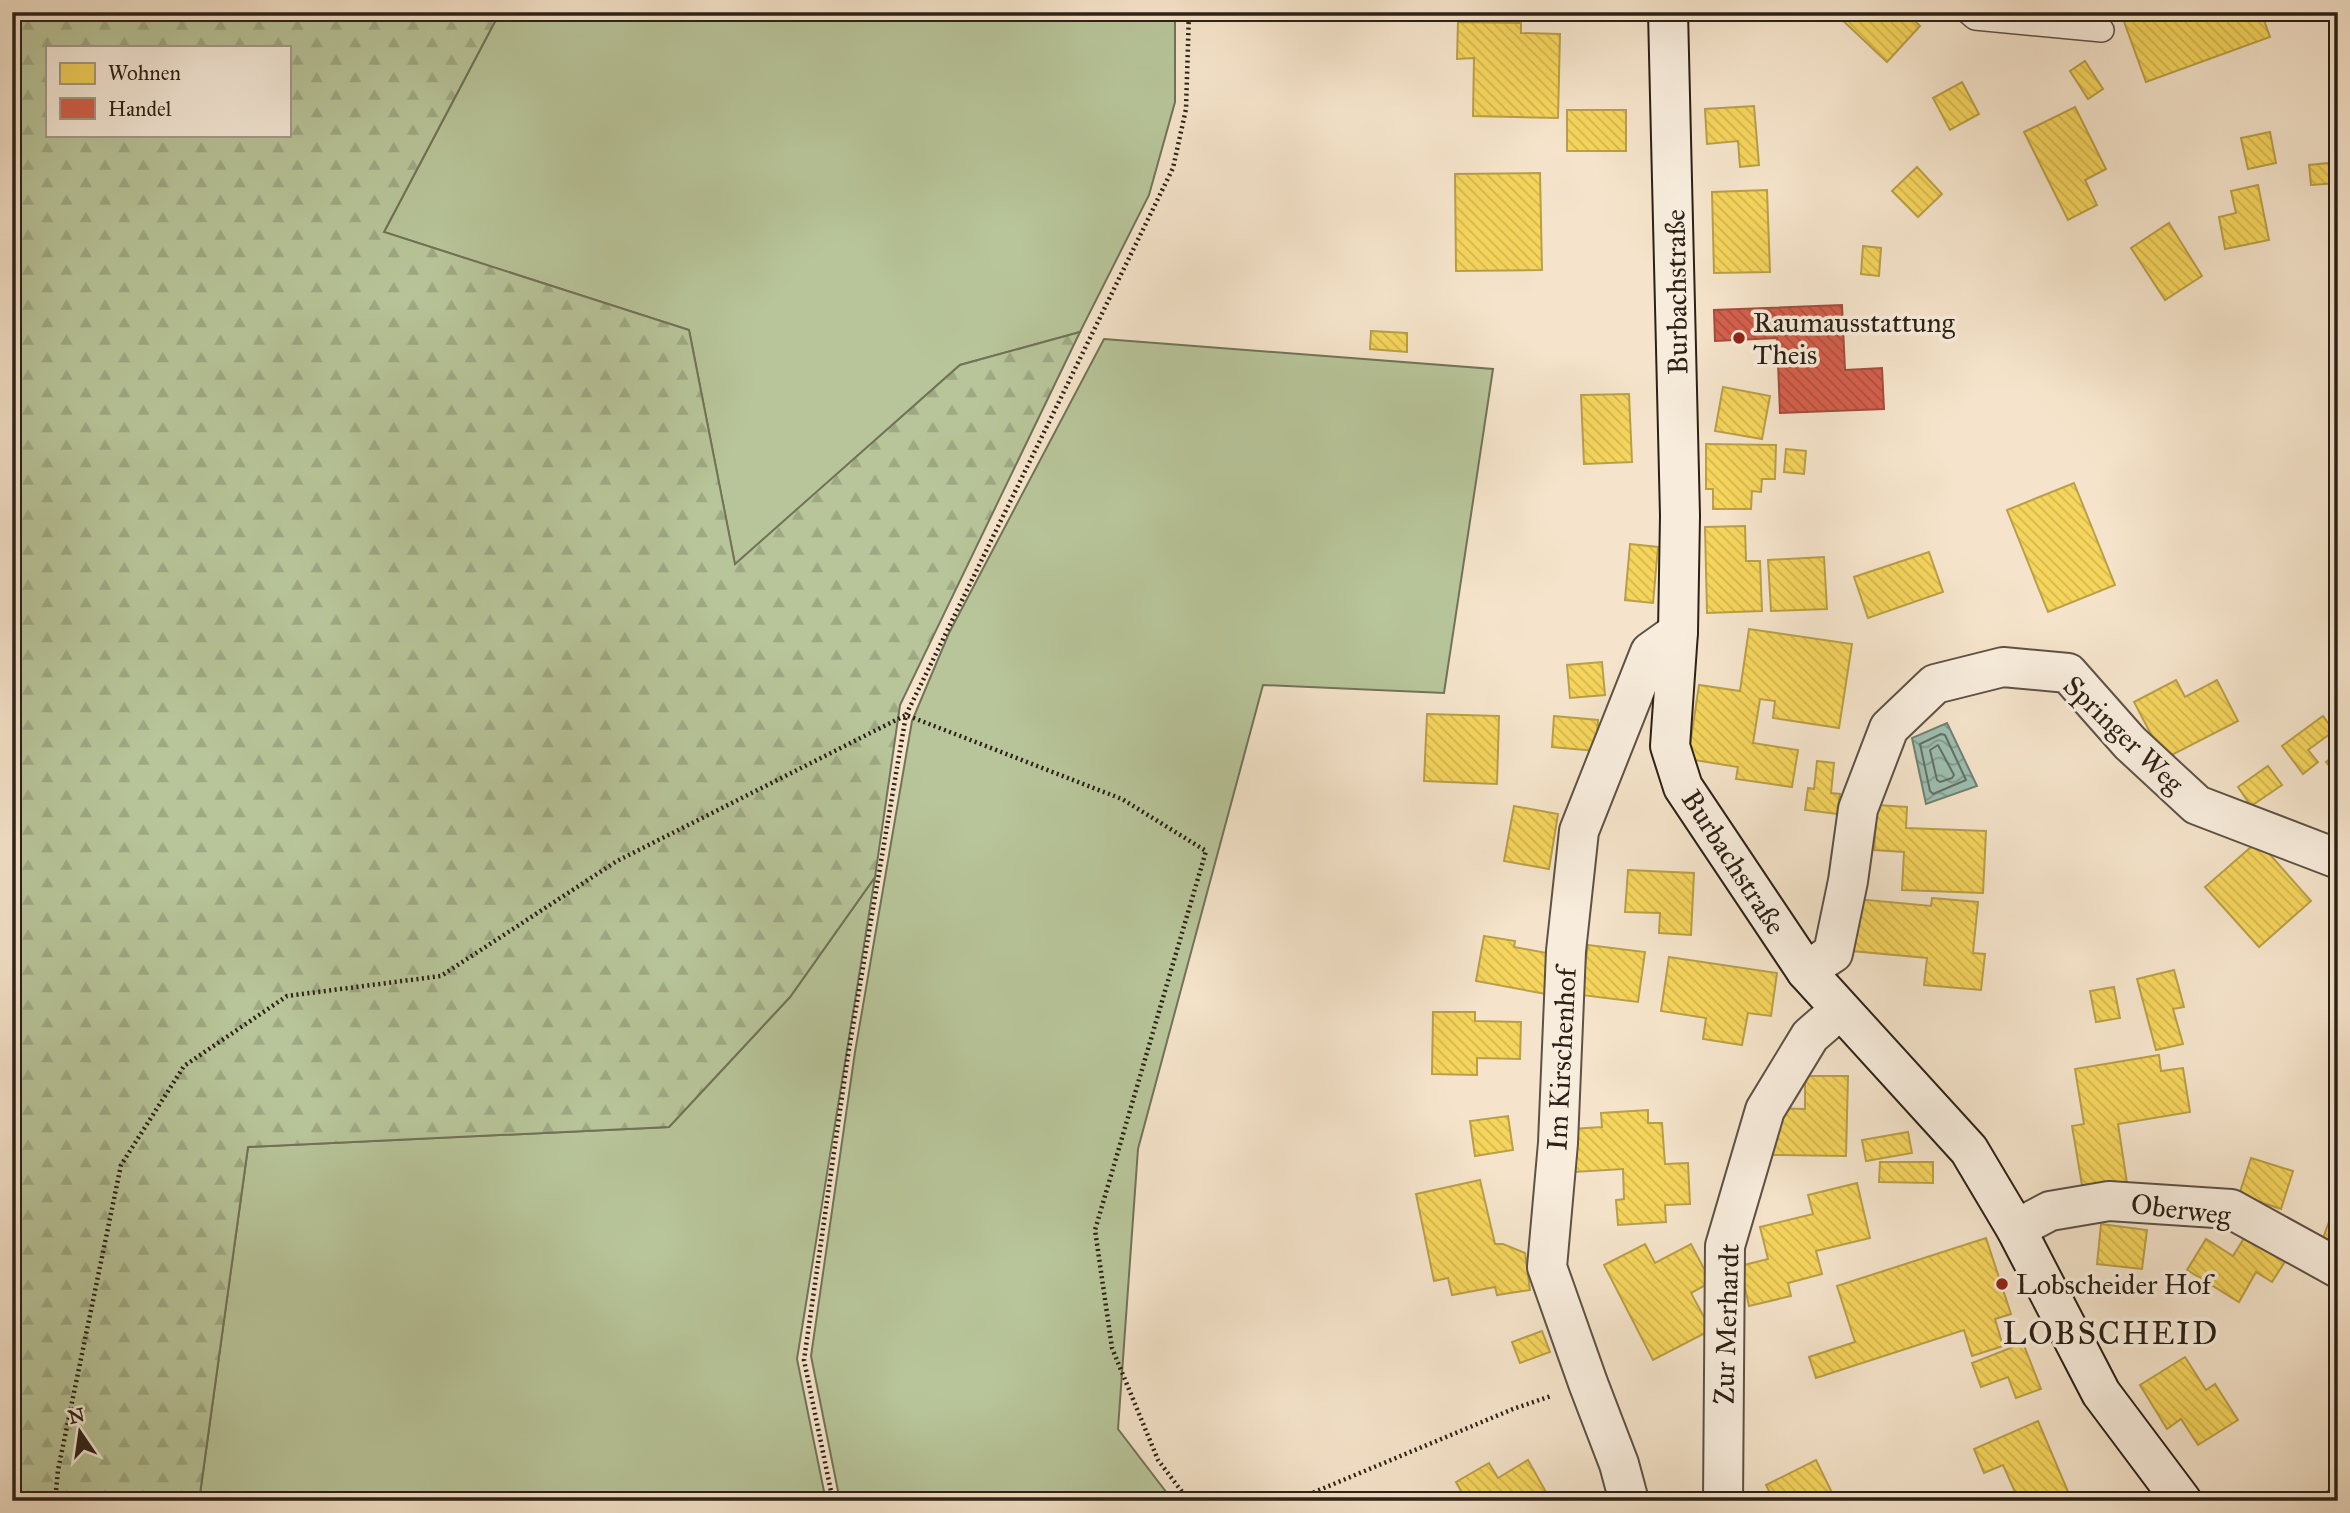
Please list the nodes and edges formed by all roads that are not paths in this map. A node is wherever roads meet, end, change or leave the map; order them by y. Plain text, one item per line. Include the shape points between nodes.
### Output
1 (1668, 12) edge
2 (1968, 12) edge
3 (2102, 30) dead end
4 (1678, 632) junction
5 (2338, 859) edge
6 (1806, 971) junction
7 (1840, 1010) junction
8 (2016, 1229) junction
9 (2338, 1268) edge
10 (1629, 1501) edge
11 (1723, 1501) edge
12 (2182, 1501) edge

1 - 4 street, Burbachstraße via 1679,476
2 - 3 lane via 1975,18
4 - 6 street, Burbachstraße via 1670,746 1683,787
4 - 10 street, Im Kirschenhof via 1650,652 1579,831 1566,951 1548,1267
5 - 6 street, Springer Weg via 2197,805 2130,743 2068,673 2003,667 1935,684 1889,728 1858,808 1833,953
6 - 7 street, Burbachstraße
7 - 8 street, Burbachstraße via 1969,1150
7 - 11 street, Zur Merhardt via 1810,1036 1765,1110 1725,1245
8 - 9 street, Oberweg via 2050,1212 2109,1200 2231,1209
8 - 12 street, Burbachstraße via 2101,1393

